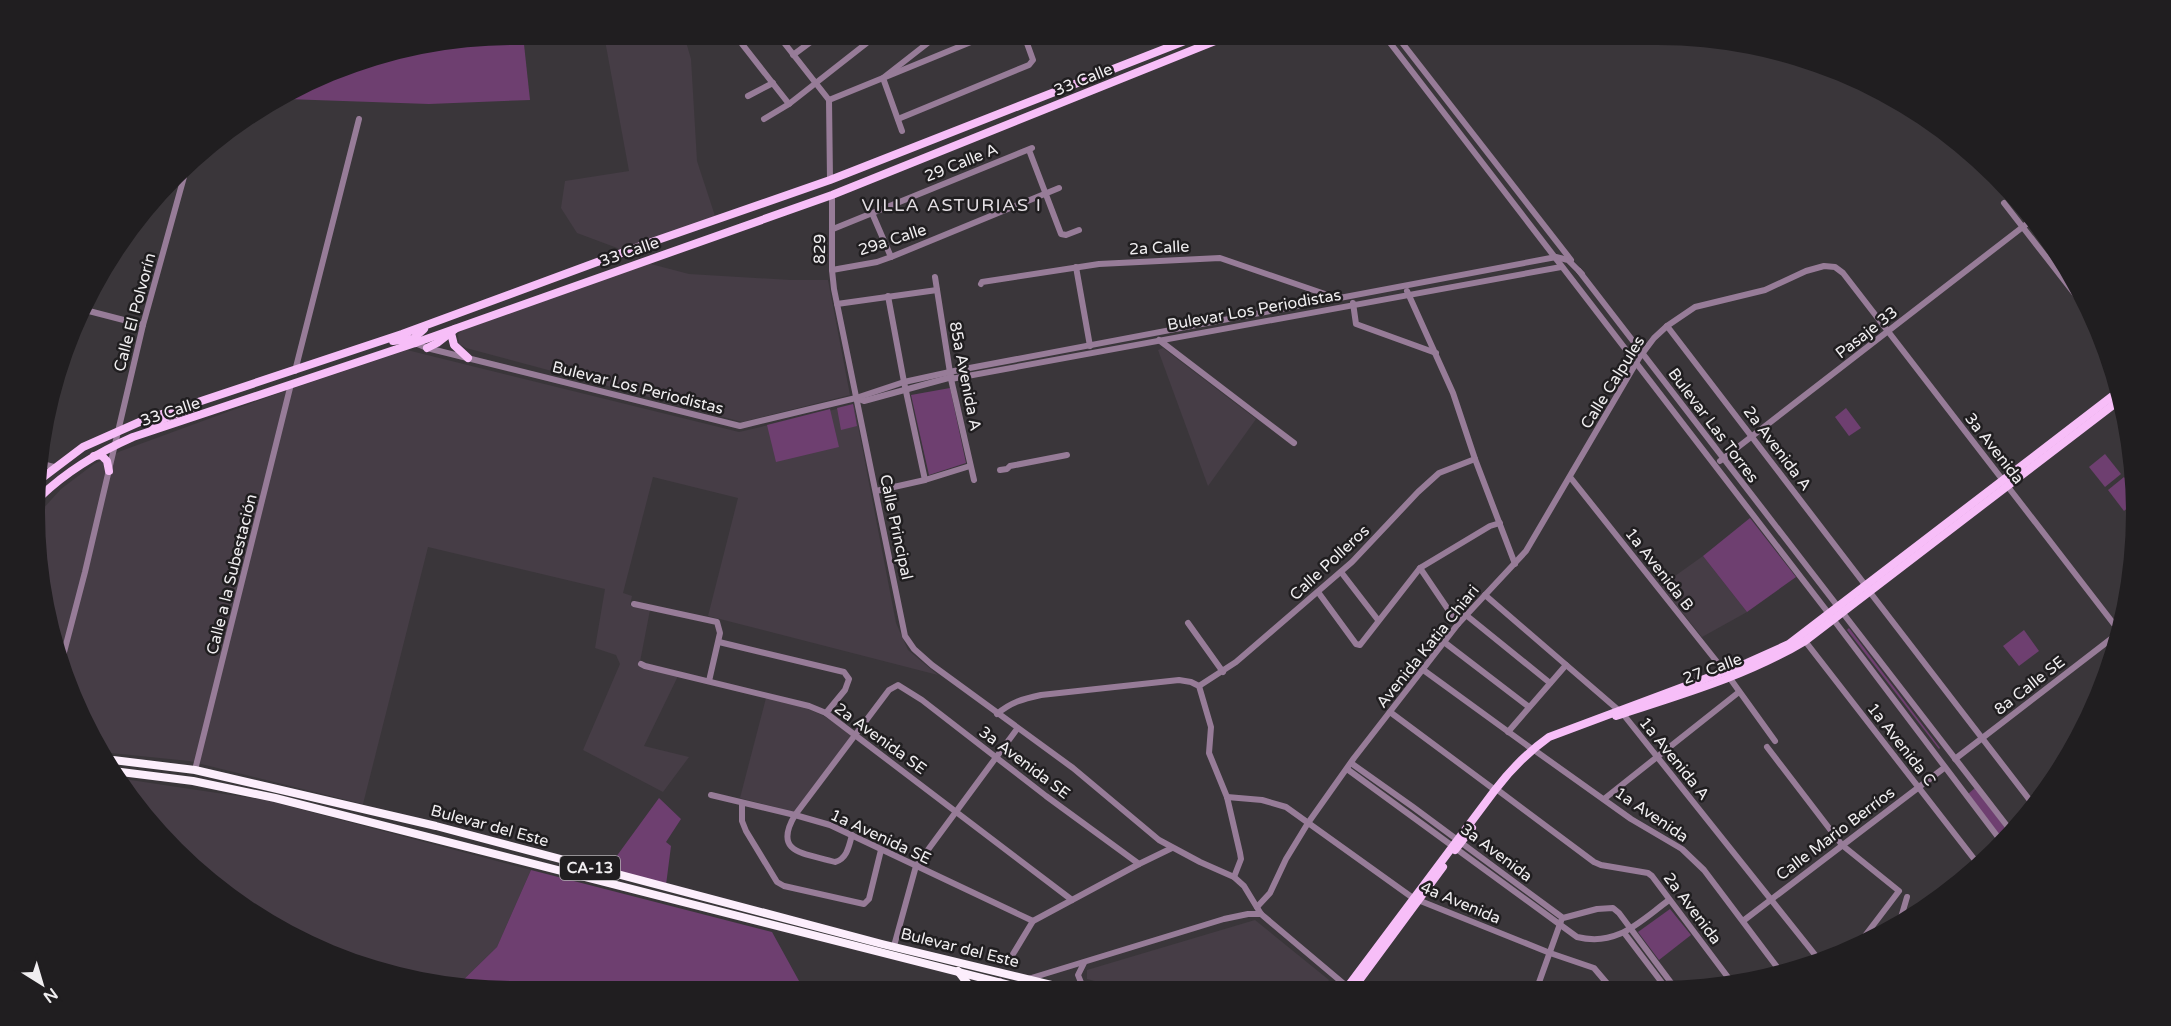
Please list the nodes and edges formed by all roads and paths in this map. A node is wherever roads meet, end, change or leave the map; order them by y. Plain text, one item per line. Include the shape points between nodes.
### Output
1 (744, 45) edge
2 (786, 45) edge
3 (806, 45) edge
4 (863, 45) edge
5 (924, 45) edge
6 (962, 45) edge
7 (1028, 45) edge
8 (1172, 45) edge
9 (1203, 45) edge
10 (1392, 45) edge
11 (1405, 45) edge
12 (793, 55) junction
13 (882, 78) junction
14 (773, 83) junction
15 (815, 83) junction
16 (748, 96) dead end
17 (829, 100) junction
18 (789, 104) junction
19 (359, 119) dead end
20 (764, 119) dead end
21 (898, 119) junction
22 (902, 131) dead end
23 (830, 180) junction
24 (183, 181) edge
25 (1059, 188) dead end
26 (1045, 194) junction
27 (832, 195) junction
28 (2004, 202) dead end
29 (872, 213) junction
30 (2026, 224) edge
31 (2022, 227) junction
32 (833, 229) junction
33 (1079, 230) dead end
34 (891, 257) junction
35 (1554, 258) junction
36 (1076, 267) junction
37 (1561, 267) junction
38 (832, 270) junction
39 (1582, 274) junction
40 (935, 277) dead end
41 (2063, 280) edge
42 (1849, 281) joint
43 (981, 284) dead end
44 (1406, 286) junction
45 (937, 290) junction
46 (1408, 295) junction
47 (888, 296) junction
48 (1352, 296) junction
49 (1334, 299) junction
50 (837, 304) junction
51 (1353, 305) junction
52 (463, 310) junction
53 (91, 311) edge
54 (1614, 317) junction
55 (1605, 323) junction
56 (143, 325) junction
57 (459, 326) junction
58 (1667, 326) junction
59 (1888, 332) junction
60 (451, 333) junction
61 (1156, 333) junction
62 (1159, 340) junction
63 (415, 343) junction
64 (1090, 345) junction
65 (364, 347) junction
66 (427, 348) junction
67 (1437, 353) junction
68 (1643, 353) junction
69 (468, 358) junction
70 (1637, 364) junction
71 (295, 371) junction
72 (951, 375) junction
73 (291, 384) junction
74 (905, 385) junction
75 (2111, 397) edge
76 (211, 398) junction
77 (856, 398) junction
78 (2113, 405) edge
79 (117, 430) junction
80 (152, 430) junction
81 (1752, 437) junction
82 (1294, 443) dead end
83 (115, 445) junction
84 (93, 456) junction
85 (1067, 456) dead end
86 (1475, 459) junction
87 (1722, 459) junction
88 (1714, 465) junction
89 (48, 466) edge
90 (970, 466) junction
91 (54, 467) junction
92 (1000, 470) dead end
93 (109, 471) junction
94 (47, 474) edge
95 (1570, 477) junction
96 (925, 480) junction
97 (974, 480) dead end
98 (2004, 483) junction
99 (876, 491) junction
100 (46, 492) edge
101 (1500, 523) junction
102 (1515, 564) junction
103 (1420, 568) junction
104 (1341, 572) junction
105 (1868, 589) junction
106 (1318, 592) junction
107 (1485, 595) junction
108 (634, 604) dead end
109 (1840, 610) junction
110 (1466, 615) junction
111 (1833, 619) junction
112 (1378, 620) junction
113 (1188, 623) dead end
114 (2113, 623) edge
115 (1458, 624) junction
116 (1805, 640) junction
117 (2108, 641) edge
118 (719, 642) junction
119 (1444, 642) junction
120 (65, 647) edge
121 (641, 664) dead end
122 (1566, 665) junction
123 (1422, 669) junction
124 (1223, 672) junction
125 (1727, 674) junction
126 (709, 681) junction
127 (1550, 683) junction
128 (1199, 686) junction
129 (1739, 692) junction
130 (1529, 708) junction
131 (1390, 712) junction
132 (1620, 712) junction
133 (826, 713) junction
134 (997, 714) junction
135 (1017, 729) junction
136 (1508, 732) junction
137 (856, 734) junction
138 (1982, 738) junction
139 (1775, 741) dead end
140 (1767, 747) dead end
141 (1535, 750) junction
142 (997, 757) junction
143 (1657, 757) junction
144 (1955, 759) junction
145 (116, 760) edge
146 (1349, 766) junction
147 (121, 768) edge
148 (1944, 768) junction
149 (195, 770) junction
150 (123, 772) edge
151 (140, 774) junction
152 (1919, 787) junction
153 (1497, 790) junction
154 (711, 795) dead end
155 (1227, 797) junction
156 (1604, 799) junction
157 (2029, 799) edge
158 (741, 803) junction
159 (957, 812) junction
160 (795, 815) junction
161 (1308, 823) junction
162 (2007, 825) edge
163 (852, 835) junction
164 (1997, 836) edge
165 (1457, 844) junction
166 (1842, 845) junction
167 (1172, 848) junction
168 (524, 850) junction
169 (881, 850) junction
170 (1974, 859) edge
171 (520, 860) junction
172 (1138, 864) junction
173 (916, 866) junction
174 (1234, 878) junction
175 (1907, 897) dead end
176 (1415, 899) junction
177 (1771, 899) junction
178 (1072, 900) junction
179 (1669, 900) junction
180 (1257, 907) junction
181 (1903, 911) edge
182 (1261, 914) junction
183 (1033, 921) junction
184 (1561, 921) junction
185 (1743, 921) junction
186 (1869, 931) edge
187 (1627, 932) junction
188 (894, 946) junction
189 (1550, 953) junction
190 (1814, 954) edge
191 (1010, 959) dead end
192 (1084, 963) junction
193 (1776, 966) edge
194 (959, 967) junction
195 (1010, 974) junction
196 (1727, 976) edge
197 (1027, 979) junction
198 (966, 981) edge
199 (996, 981) edge
200 (1000, 981) edge
201 (1035, 981) edge
202 (1080, 981) edge
203 (1341, 981) edge
204 (1354, 981) edge
205 (1540, 981) edge
206 (1605, 981) edge
207 (1661, 981) edge
208 (1669, 981) edge

1 - 14 street
2 - 12 street
3 - 12 street
4 - 15 street
5 - 13 street
6 - 13 street
7 - 21 street via 1033,60 1029,65
8 - 23 main road, 33 Calle
9 - 27 main road, 33 Calle
10 - 35 street, Bulevar Las Torres
11 - 39 street, Bulevar Las Torres
12 - 15 street
13 - 17 street
13 - 21 street
14 - 16 street
14 - 18 street
15 - 17 street
15 - 18 street
17 - 23 street
18 - 20 street
19 - 71 street
21 - 22 street
23 - 52 main road, 33 Calle
24 - 56 street, Calle El Polvorín
25 - 26 street, 29a Calle
26 - 29 street, 29 Calle A via 1030,149
26 - 33 street via 1061,234
26 - 34 street, 29a Calle
27 - 32 street, 829
27 - 57 main road, 33 Calle
28 - 31 street
29 - 32 street, 29 Calle A
29 - 34 street
30 - 31 street, Pasaje 33
31 - 41 street
31 - 59 street, Pasaje 33
32 - 38 street, 829
34 - 38 street, 29a Calle
35 - 37 street, Bulevar Las Torres
35 - 39 street via 1565,259
35 - 44 street, Bulevar Los Periodistas
36 - 43 street, 2a Calle
36 - 49 street, 2a Calle via 1220,258
36 - 64 street
37 - 46 street, Bulevar Los Periodistas
37 - 55 street, Bulevar Las Torres
38 - 50 street, 829
39 - 54 street, Bulevar Las Torres
40 - 45 street, 85a Avenida A
42 - 58 street, Calle Calpules via 1836,267 1824,266 1765,290 1695,307
42 - 59 street, 3a Avenida
44 - 46 street
44 - 48 street, Bulevar Los Periodistas
45 - 47 street
45 - 72 street, 85a Avenida A
46 - 51 street, Bulevar Los Periodistas
46 - 67 street
47 - 50 street
47 - 74 street
48 - 49 street, Bulevar Los Periodistas
48 - 51 street
49 - 61 street, Bulevar Los Periodistas
50 - 77 street, Calle Principal
51 - 62 street, Bulevar Los Periodistas
51 - 67 street via 1356,324
52 - 63 main road via 419,332
52 - 65 main road, 33 Calle
53 - 56 street
54 - 55 street via 1611,323
54 - 68 street, Bulevar Las Torres
55 - 70 street, Bulevar Las Torres
56 - 79 street, Calle El Polvorín
57 - 60 main road
57 - 63 main road, 33 Calle
58 - 68 street, Calle Calpules
58 - 81 street, 2a Avenida A
59 - 81 street, Pasaje 33
59 - 98 street, 3a Avenida
60 - 66 main road
60 - 69 main road via 454,345
61 - 62 street
61 - 64 street, Bulevar Los Periodistas
62 - 72 street, Bulevar Los Periodistas
62 - 82 street
63 - 65 main road via 401,339
63 - 66 street, Bulevar Los Periodistas
63 - 73 main road, 33 Calle
64 - 72 street, Bulevar Los Periodistas via 959,370
65 - 71 main road, 33 Calle
66 - 69 street, Bulevar Los Periodistas
67 - 86 street
68 - 70 street, Calle Calpules
68 - 87 street, Bulevar Las Torres
69 - 77 street, Bulevar Los Periodistas via 740,426
70 - 88 street, Bulevar Las Torres
70 - 95 street, Calle Calpules
71 - 76 main road, 33 Calle
72 - 74 street, Bulevar Los Periodistas
72 - 90 street, 85a Avenida A
73 - 80 main road, 33 Calle
73 - 149 street, Calle a la Subestación
74 - 77 street, Bulevar Los Periodistas via 864,401
74 - 96 street
75 - 98 main road, 27 Calle
76 - 79 main road, 33 Calle
76 - 80 main road via 163,419
77 - 99 street, Calle Principal
78 - 98 main road, 27 Calle
79 - 83 street, Calle El Polvorín
79 - 91 main road, 33 Calle
80 - 83 main road, 33 Calle
81 - 87 street, Pasaje 33
81 - 105 street, 2a Avenida A
83 - 84 main road, 33 Calle
83 - 93 street
84 - 93 main road via 101,455
84 - 100 main road, 33 Calle
85 - 92 street
86 - 101 street
86 - 104 street, Calle Polleros via 1439,473
87 - 88 street, Pasaje 33
87 - 109 street, Bulevar Las Torres
88 - 111 street, Bulevar Las Torres
89 - 91 street
90 - 96 street
90 - 97 street, 85a Avenida A
91 - 94 main road, 33 Calle
93 - 120 street
95 - 102 street, Calle Calpules
95 - 125 street, 1a Avenida B
96 - 99 street
98 - 105 main road, 27 Calle
98 - 114 street, 3a Avenida
99 - 134 street, Calle Principal via 905,636 921,657
101 - 102 street
101 - 103 street
102 - 107 street, Avenida Katia Chiari
103 - 112 street
103 - 115 street
104 - 106 street, Calle Polleros
104 - 112 street
105 - 109 main road, 27 Calle
105 - 138 street, 2a Avenida A
106 - 112 street via 1358,645
106 - 124 street, Calle Polleros
107 - 110 street, Avenida Katia Chiari
107 - 122 street, 1a Avenida A
108 - 118 street via 717,622
109 - 111 main road, 27 Calle
109 - 144 street, Bulevar Las Torres
110 - 115 street, Avenida Katia Chiari
110 - 127 street
111 - 116 main road, 27 Calle
111 - 125 main road, 27 Calle
111 - 148 street, Bulevar Las Torres
113 - 124 street
115 - 119 street, Avenida Katia Chiari
116 - 125 main road, 27 Calle via 1773,658
116 - 152 street, 1a Avenida C
117 - 138 street, 8a Calle SE
118 - 126 street
118 - 133 street via 844,672 849,679 845,690
119 - 123 street, Avenida Katia Chiari
119 - 130 street
121 - 126 street, 2a Avenida SE
122 - 127 street
122 - 132 street, 1a Avenida A
123 - 131 street, Avenida Katia Chiari
123 - 136 street, 1a Avenida
124 - 128 street, Calle Polleros
125 - 129 street, 1a Avenida B
125 - 132 main road, 27 Calle
126 - 133 street, 2a Avenida SE
127 - 130 street
128 - 134 street via 1179,680 1041,695 1018,699
128 - 155 street via 1212,727 1209,753
129 - 139 street, 1a Avenida B
129 - 143 street
130 - 136 street
131 - 146 street, Avenida Katia Chiari
131 - 153 street, 2a Avenida
132 - 141 main road, 27 Calle
132 - 143 street, 1a Avenida A
133 - 137 street, 2a Avenida SE
134 - 135 street, Calle Principal
135 - 142 street
135 - 167 street, Calle Principal via 1073,768
136 - 141 street, 1a Avenida
137 - 142 street, 3a Avenida SE via 894,687 902,685
137 - 159 street, 2a Avenida SE
137 - 160 street
138 - 144 street, 8a Calle SE
138 - 157 street, 2a Avenida A
140 - 166 street
141 - 153 main road, 27 Calle
141 - 156 street, 1a Avenida
142 - 159 street
142 - 172 street, 3a Avenida SE
143 - 156 street
143 - 177 street, 1a Avenida A
144 - 162 street, Bulevar Las Torres
145 - 149 highway, Bulevar del Este / CA-13
146 - 161 street, Avenida Katia Chiari
146 - 165 street, 3a Avenida
147 - 151 highway
148 - 152 street, Calle Mario Berríos
148 - 164 street, Bulevar Las Torres
149 - 168 highway, Bulevar del Este / CA-13
150 - 151 highway, Bulevar del Este / CA-13
151 - 171 highway, Bulevar del Este / CA-13 via 275,798
152 - 166 street, Calle Mario Berríos
152 - 170 street, 1a Avenida C
153 - 165 main road, 27 Calle
153 - 179 street, 2a Avenida via 1594,862 1648,873
154 - 158 street, 1a Avenida SE
155 - 161 street, 4a Avenida via 1274,802
155 - 174 street via 1241,859
156 - 185 street, 1a Avenida via 1682,849 1704,870
158 - 160 street, 1a Avenida SE
158 - 169 street via 746,831 772,876 784,886 864,904 869,899
159 - 173 street
159 - 178 street, 2a Avenida SE
160 - 163 street, 1a Avenida SE
160 - 163 street via 786,836 798,851 838,861 845,856
161 - 176 street, 4a Avenida
161 - 180 street, Avenida Katia Chiari via 1270,892
163 - 169 street, 1a Avenida SE
165 - 176 main road, 27 Calle
165 - 184 street, 3a Avenida
166 - 177 street, Calle Mario Berríos
166 - 186 street via 1899,891
167 - 172 street
167 - 174 street, Calle Principal
168 - 171 highway
168 - 188 highway, Bulevar del Este / CA-13
169 - 173 street, 1a Avenida SE
171 - 194 highway, Bulevar del Este / CA-13 via 903,957
172 - 178 street
173 - 183 street, 1a Avenida SE
173 - 188 street
174 - 180 street, Calle Principal
175 - 181 street
176 - 189 street, 4a Avenida
176 - 204 main road, 27 Calle
177 - 185 street, Calle Mario Berríos
177 - 190 street, 1a Avenida A
178 - 183 street
179 - 187 street
179 - 196 street, 2a Avenida
180 - 182 street, Calle Principal
182 - 192 street via 1224,920
182 - 203 street
183 - 191 street
184 - 187 street, 3a Avenida via 1567,932 1591,940
184 - 187 street via 1608,908 1618,913
184 - 189 street
185 - 193 street, 1a Avenida
187 - 207 street
187 - 208 street
188 - 194 highway, Bulevar del Este / CA-13
189 - 205 street
189 - 206 street, 4a Avenida via 1594,968
192 - 197 street
192 - 202 street via 1078,975
194 - 195 highway, Bulevar del Este / CA-13
194 - 198 highway
194 - 199 highway, Bulevar del Este / CA-13
195 - 197 highway, Bulevar del Este / CA-13
195 - 200 street
197 - 201 highway, Bulevar del Este / CA-13

